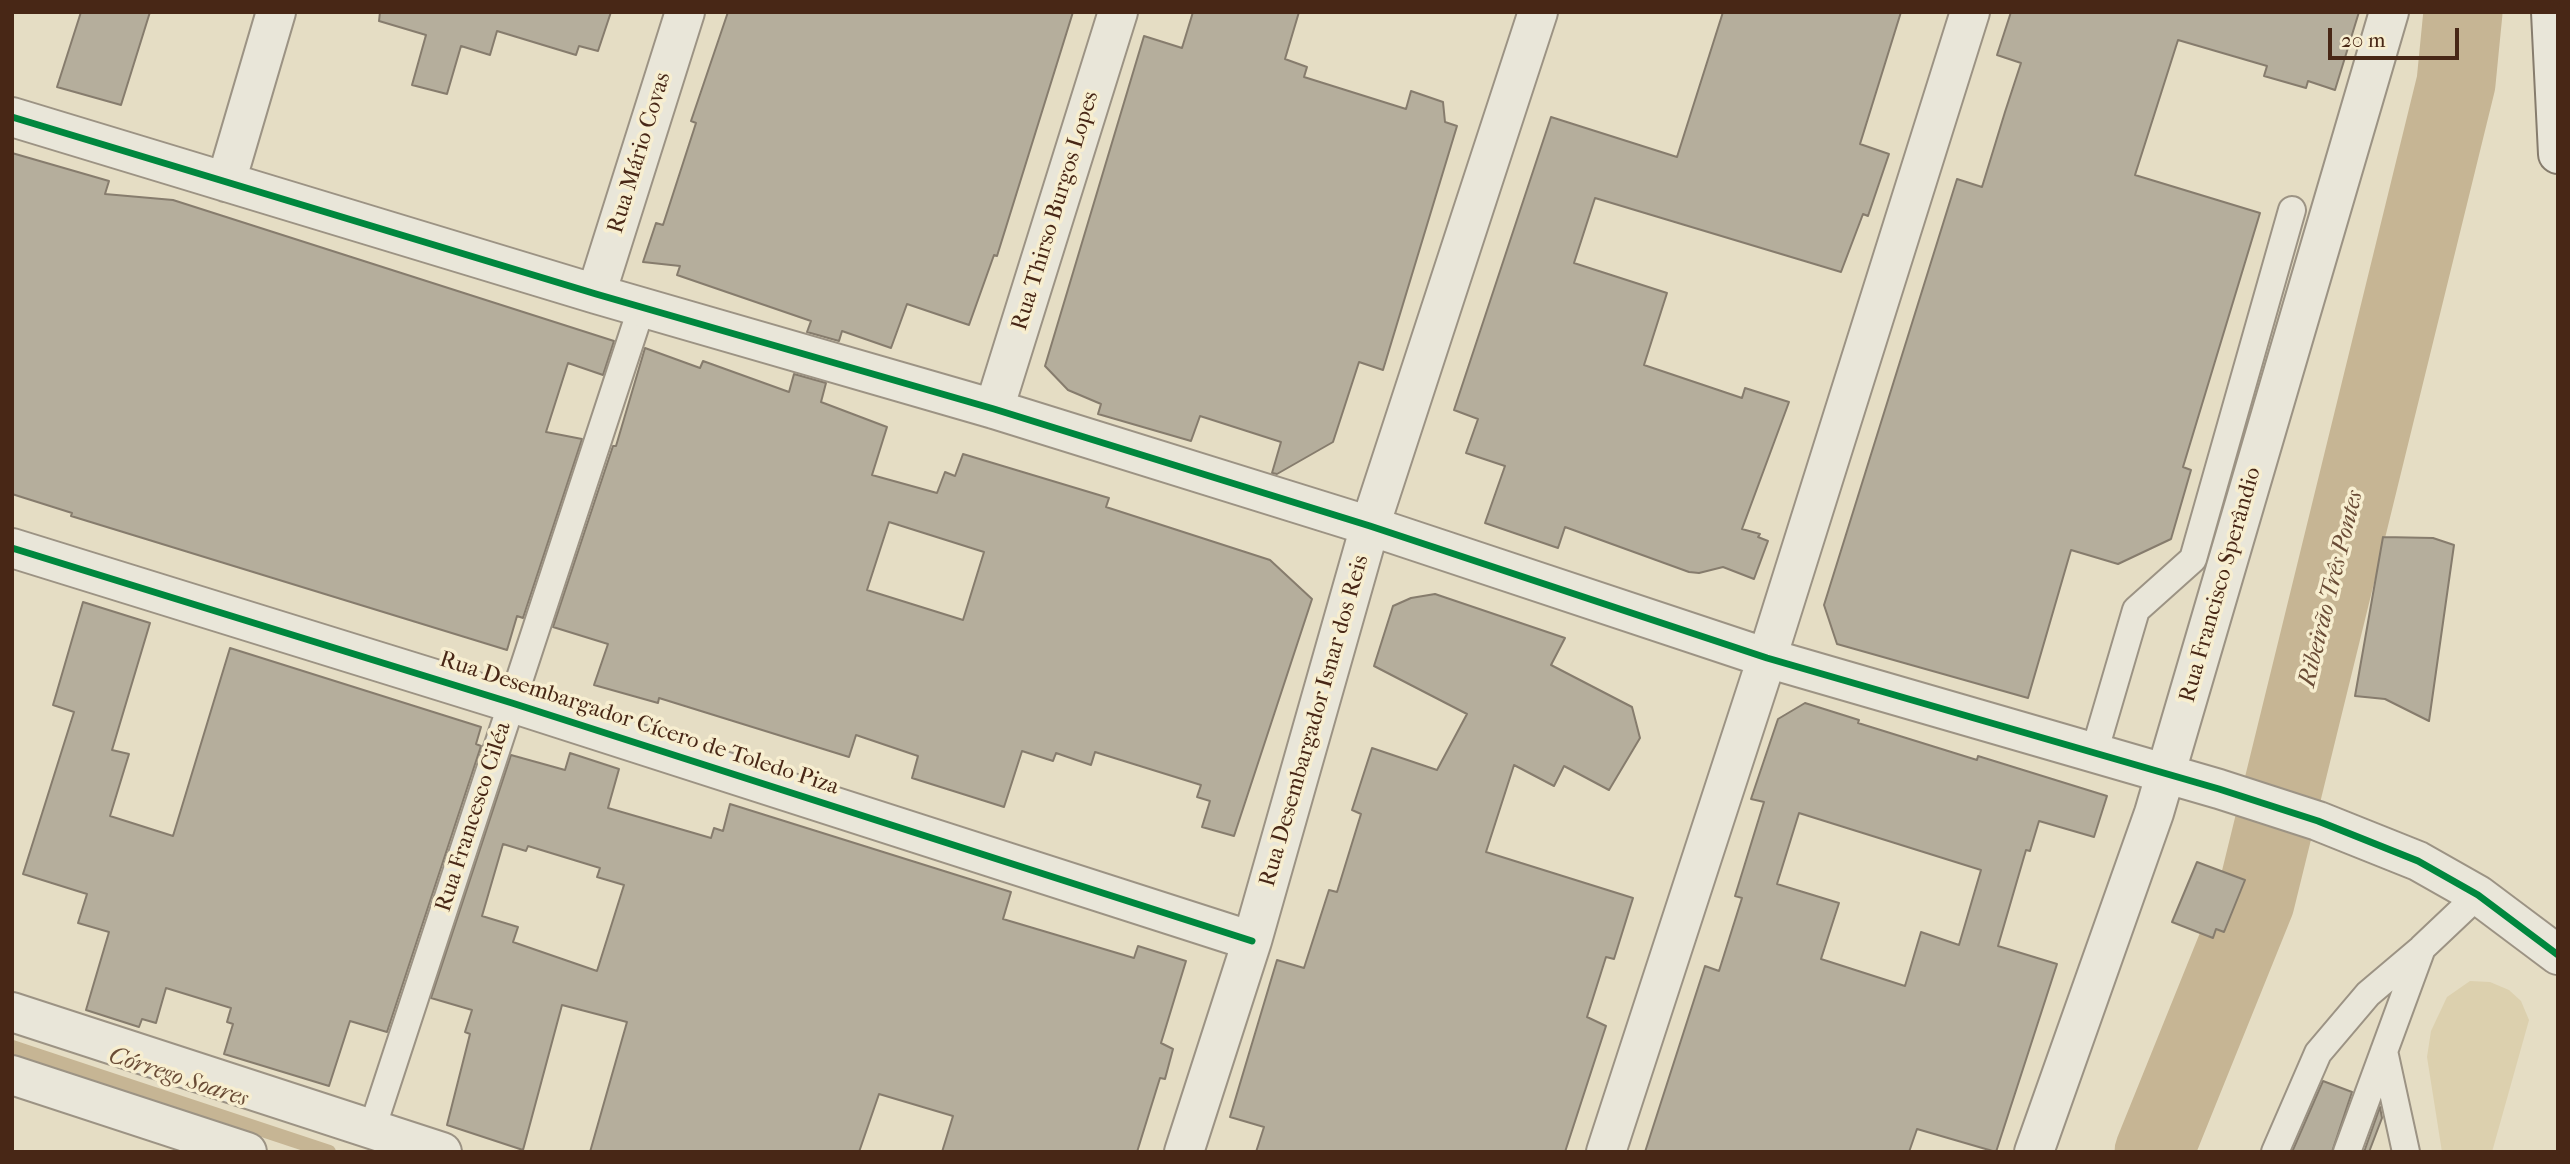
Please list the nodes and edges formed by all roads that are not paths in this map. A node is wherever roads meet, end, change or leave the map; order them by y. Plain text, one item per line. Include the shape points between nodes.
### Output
1 (276, 12) edge
2 (685, 12) edge
3 (1118, 12) edge
4 (1538, 12) edge
5 (1970, 12) edge
6 (2389, 12) edge
7 (2551, 12) edge
8 (12, 117) edge
9 (2558, 154) edge
10 (226, 182) junction
11 (2292, 210) dead end
12 (596, 294) junction
13 (642, 306) junction
14 (994, 409) junction
15 (1370, 526) junction
16 (12, 548) edge
17 (1767, 658) junction
18 (512, 703) junction
19 (2094, 753) junction
20 (2165, 774) junction
21 (2478, 895) junction
22 (1252, 941) junction
23 (2422, 948) junction
24 (2558, 955) edge
25 (12, 1012) edge
26 (2384, 1051) junction
27 (12, 1075) edge
28 (372, 1129) junction
29 (247, 1152) edge
30 (442, 1152) edge
31 (1184, 1152) edge
32 (1606, 1152) edge
33 (2034, 1152) edge
34 (2275, 1152) edge
35 (2347, 1152) edge
36 (2406, 1152) edge

1 - 10 street
2 - 12 street, Rua Mário Covas
3 - 14 street, Rua Thirso Burgos Lopes
4 - 15 street, Rua Desembargador Isnar dos Reis
5 - 17 street
6 - 20 street, Rua Francisco Sperândio
7 - 9 street
8 - 10 street
10 - 12 street
11 - 19 lane via 2193,559 2136,610
12 - 13 street
13 - 14 street
13 - 18 lane, Rua Francesco Ciléa
14 - 15 street
15 - 17 street
15 - 22 street, Rua Desembargador Isnar dos Reis
16 - 18 street, Rua Desembargador Cícero de Toledo Piza
17 - 19 street
17 - 32 street
18 - 22 street, Rua Desembargador Cícero de Toledo Piza
18 - 28 lane, Rua Francesco Ciléa
19 - 20 street
20 - 21 street via 2365,839 2418,861
20 - 33 street, Rua Francisco Sperândio
21 - 23 lane
21 - 24 street
22 - 31 street, Rua Desembargador Isnar dos Reis
23 - 26 lane
23 - 34 lane via 2368,993 2318,1053
25 - 28 street
26 - 35 lane
26 - 36 lane
27 - 29 street
28 - 30 street

